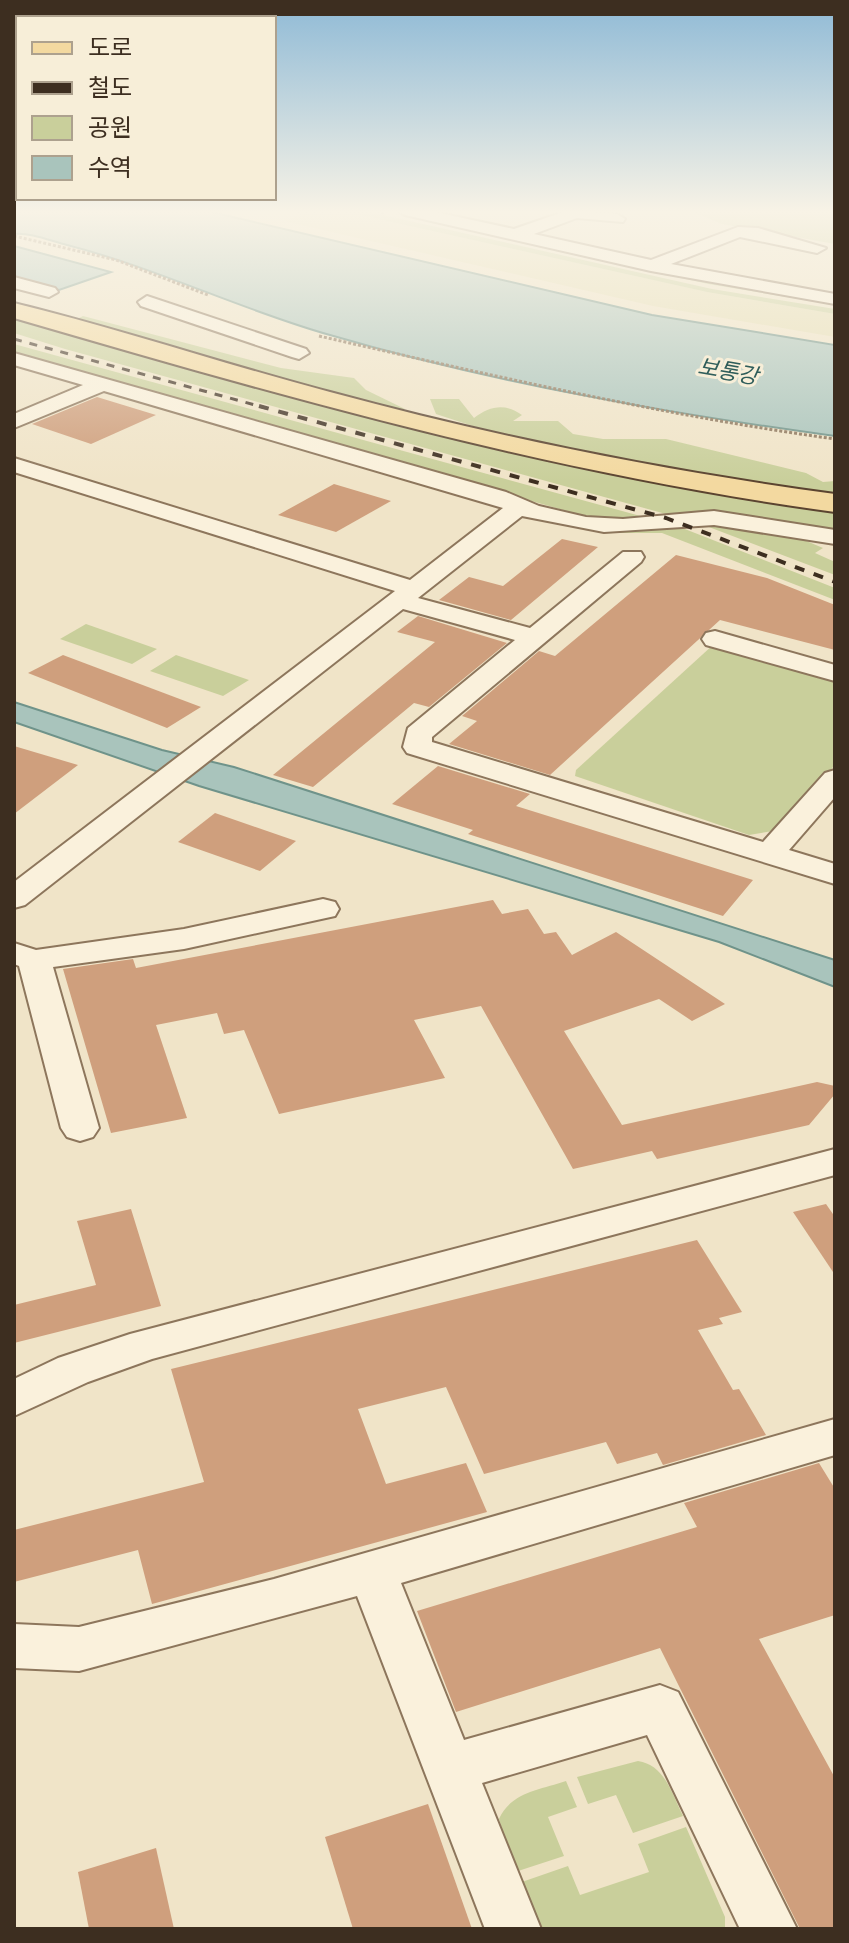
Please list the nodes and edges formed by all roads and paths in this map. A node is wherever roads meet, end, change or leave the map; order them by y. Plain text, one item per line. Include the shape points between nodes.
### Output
1 (147, 302) dead end
2 (14, 310) edge
3 (308, 333) dead end
4 (299, 353) dead end
5 (15, 359) edge
6 (100, 385) junction
7 (45, 388) dead end
8 (14, 401) edge
9 (14, 422) edge
10 (835, 439) edge
11 (14, 465) edge
12 (835, 503) edge
13 (518, 508) junction
14 (835, 537) edge
15 (632, 557) dead end
16 (404, 594) junction
17 (533, 637) junction
18 (715, 639) dead end
19 (835, 673) edge
20 (835, 779) edge
21 (770, 853) junction
22 (835, 874) edge
23 (16, 894) edge
24 (323, 909) dead end
25 (24, 956) edge
26 (80, 1128) dead end
27 (835, 1162) edge
28 (14, 1399) edge
29 (835, 1437) edge
30 (372, 1572) junction
31 (14, 1646) edge
32 (450, 1768) junction
33 (513, 1929) edge
34 (769, 1929) edge

1 - 4 street
2 - 12 main road via 431,428 662,476
3 - 10 path via 576,395
5 - 6 street
6 - 9 street
6 - 13 street via 498,497
7 - 8 street
11 - 16 street
13 - 14 street via 599,524 712,518
13 - 16 street
15 - 17 street
16 - 17 street
16 - 23 street
17 - 21 street via 418,734 417,747
18 - 19 street
20 - 21 street
21 - 22 street
24 - 25 street via 184,939
25 - 26 street
27 - 28 street via 145,1345 73,1370
29 - 30 street
30 - 31 street via 79,1649
30 - 32 street
32 - 33 street
32 - 34 street via 660,1708

